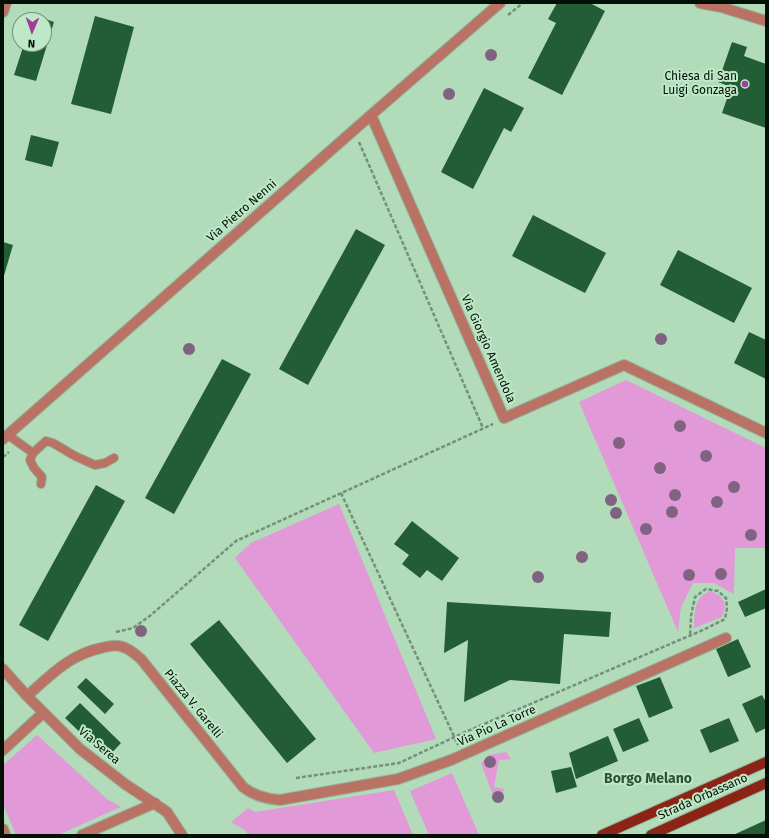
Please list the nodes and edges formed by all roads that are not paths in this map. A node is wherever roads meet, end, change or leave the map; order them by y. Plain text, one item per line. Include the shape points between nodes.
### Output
1 (6, 3) edge
2 (500, 3) edge
3 (700, 3) edge
4 (3, 12) edge
5 (766, 21) edge
6 (371, 115) junction
7 (766, 433) edge
8 (5, 437) edge
9 (33, 453) junction
10 (114, 458) dead end
11 (41, 484) dead end
12 (726, 638) dead end
13 (3, 669) edge
14 (27, 696) junction
15 (43, 713) junction
16 (3, 750) edge
17 (766, 762) edge
18 (766, 783) edge
19 (268, 799) joint
20 (155, 803) junction
21 (3, 829) edge
22 (5, 835) edge
23 (82, 835) edge
24 (182, 835) edge
25 (602, 835) edge
26 (651, 835) edge

1 - 4 street
2 - 6 street, Via Pietro Nenni
3 - 5 street
6 - 7 street, Via Giorgio Amendola via 504,418 624,365
6 - 8 street, Via Pietro Nenni
8 - 9 lane
9 - 10 lane via 46,442 53,443 95,465
9 - 11 lane via 30,460 42,477
12 - 19 street, Via Pio La Torre via 463,755 398,779 280,800
13 - 14 street, Via Serea
14 - 15 street, Via Serea
14 - 19 street, Piazza V. Garelli via 72,658 89,650 122,646 134,653 145,665 243,786 251,793
15 - 16 street
15 - 20 street, Via Serea via 80,749 125,784
17 - 25 main road, Strada Orbassano
18 - 26 main road, Strada Orbassano
20 - 23 street
20 - 24 street, Via Serea via 167,812
21 - 22 street

